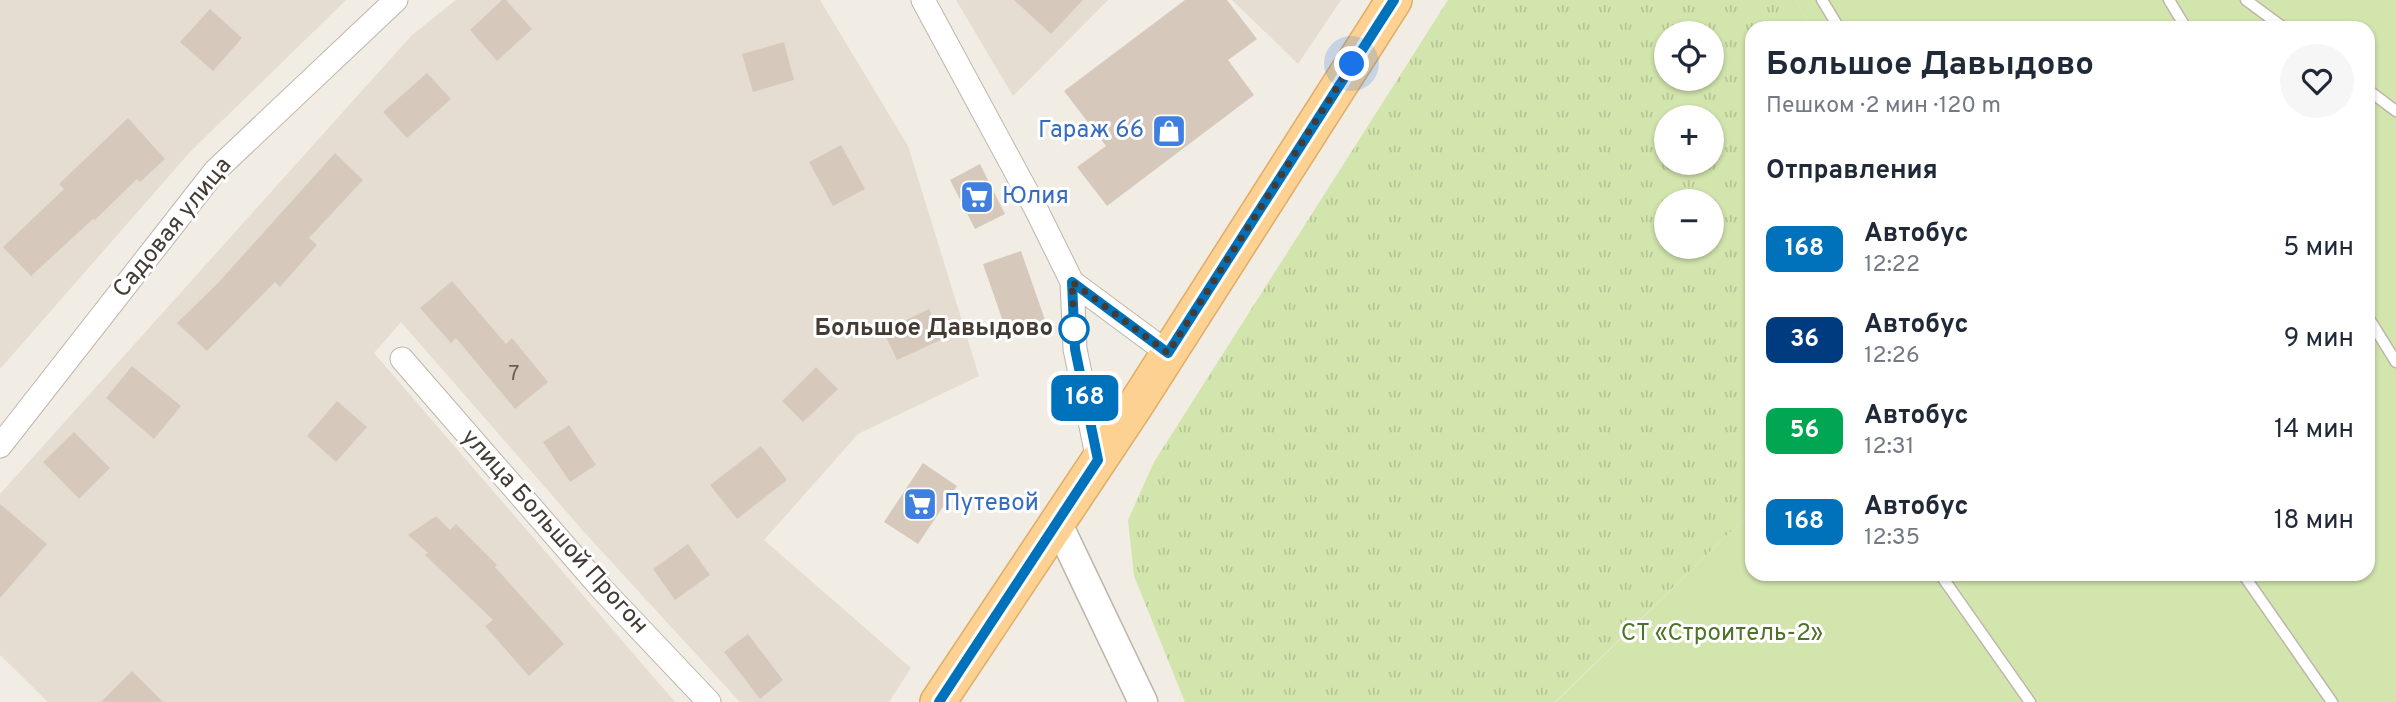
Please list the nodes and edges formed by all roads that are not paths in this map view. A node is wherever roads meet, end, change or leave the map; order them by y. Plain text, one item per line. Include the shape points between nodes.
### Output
1 (396, 0) edge
2 (923, 0) edge
3 (1394, 0) edge
4 (1822, 0) edge
5 (2168, 0) edge
6 (2246, 0) edge
7 (1835, 21) edge
8 (2182, 21) edge
9 (2274, 21) edge
10 (2375, 95) edge
11 (2396, 111) edge
12 (1072, 282) junction
13 (2375, 328) edge
14 (1168, 353) junction
15 (402, 359) dead end
16 (2396, 362) edge
17 (0, 446) edge
18 (1098, 460) junction
19 (1057, 522) junction
20 (1945, 581) edge
21 (2248, 581) edge
22 (709, 702) edge
23 (939, 702) edge
24 (1143, 702) edge
25 (2030, 702) edge
26 (2332, 702) edge

1 - 17 street, Садовая улица via 215,170
2 - 12 street
3 - 14 main road
4 - 7 lane
5 - 8 lane
6 - 9 lane
10 - 11 lane
12 - 14 street
12 - 18 street via 1075,349
13 - 16 lane
14 - 18 main road
15 - 22 street, улица Большой Прогон via 602,589
18 - 19 main road
19 - 23 main road
19 - 24 street
20 - 25 lane
21 - 26 lane

